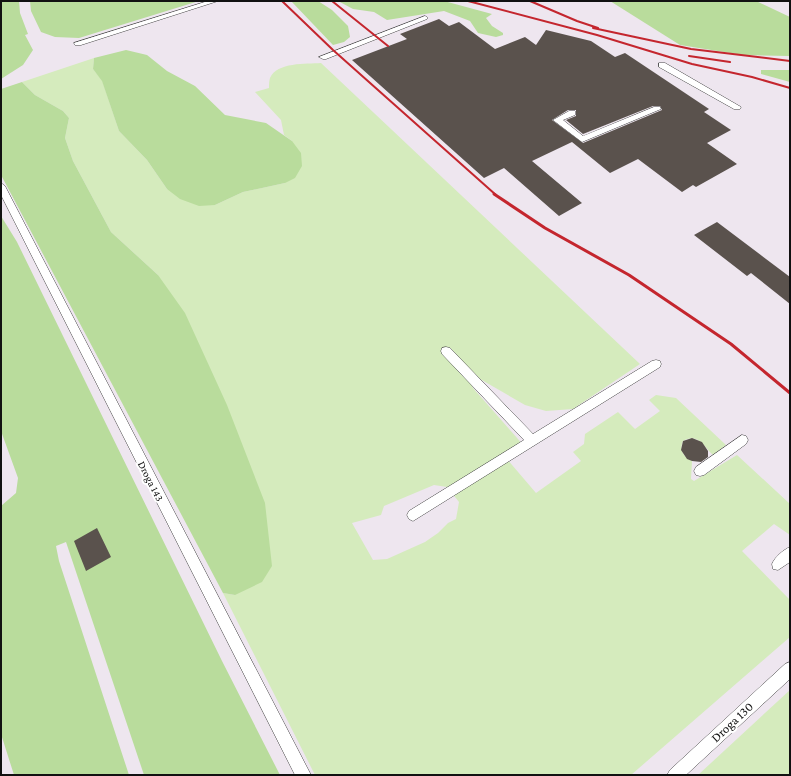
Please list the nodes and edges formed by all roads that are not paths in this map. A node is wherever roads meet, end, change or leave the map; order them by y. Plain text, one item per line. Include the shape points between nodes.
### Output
1 (215, 1) edge
2 (425, 18) dead end
3 (78, 43) dead end
4 (323, 57) dead end
5 (662, 66) dead end
6 (737, 107) dead end
7 (656, 109) dead end
8 (572, 113) dead end
9 (1, 186) edge
10 (446, 351) dead end
11 (656, 364) dead end
12 (742, 440) dead end
13 (532, 441) junction
14 (700, 471) dead end
15 (413, 515) dead end
16 (790, 553) edge
17 (778, 564) dead end
18 (790, 669) edge
19 (303, 775) edge
20 (675, 775) edge

1 - 3 lane
2 - 4 lane
5 - 6 lane
7 - 8 lane via 582,139 557,120
9 - 19 lane, Droga 143
10 - 13 lane
11 - 13 lane
12 - 14 lane
13 - 15 lane
16 - 17 lane
18 - 20 lane, Droga 130

